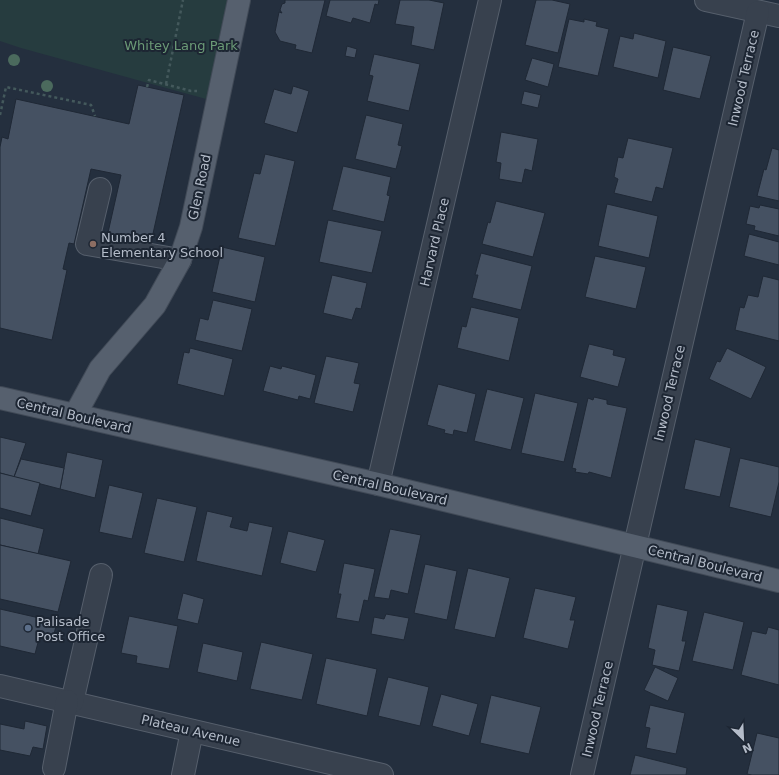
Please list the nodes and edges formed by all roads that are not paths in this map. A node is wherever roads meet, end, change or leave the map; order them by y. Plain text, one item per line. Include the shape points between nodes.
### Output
1 (239, 0) edge
2 (490, 0) edge
3 (706, 0) edge
4 (750, 7) edge
5 (779, 16) edge
6 (100, 189) dead end
7 (180, 260) junction
8 (0, 398) edge
9 (75, 415) junction
10 (378, 484) junction
11 (634, 546) junction
12 (101, 575) dead end
13 (779, 581) edge
14 (0, 686) edge
15 (69, 702) junction
16 (192, 731) junction
17 (54, 768) dead end
18 (183, 775) edge
19 (382, 775) edge
20 (582, 775) edge

1 - 7 main road, Glen Road via 190,227
2 - 10 street, Harvard Place
3 - 4 street
4 - 5 street
4 - 11 street, Inwood Terrace
6 - 7 street via 87,244
7 - 9 main road, Glen Road via 155,305 100,369
8 - 9 main road, Central Boulevard
9 - 10 main road, Central Boulevard
10 - 11 main road, Central Boulevard
11 - 13 main road, Central Boulevard
11 - 20 street, Inwood Terrace
12 - 15 street
14 - 15 street, Plateau Avenue
15 - 16 street, Plateau Avenue
15 - 17 street
16 - 18 street
16 - 19 street, Plateau Avenue

